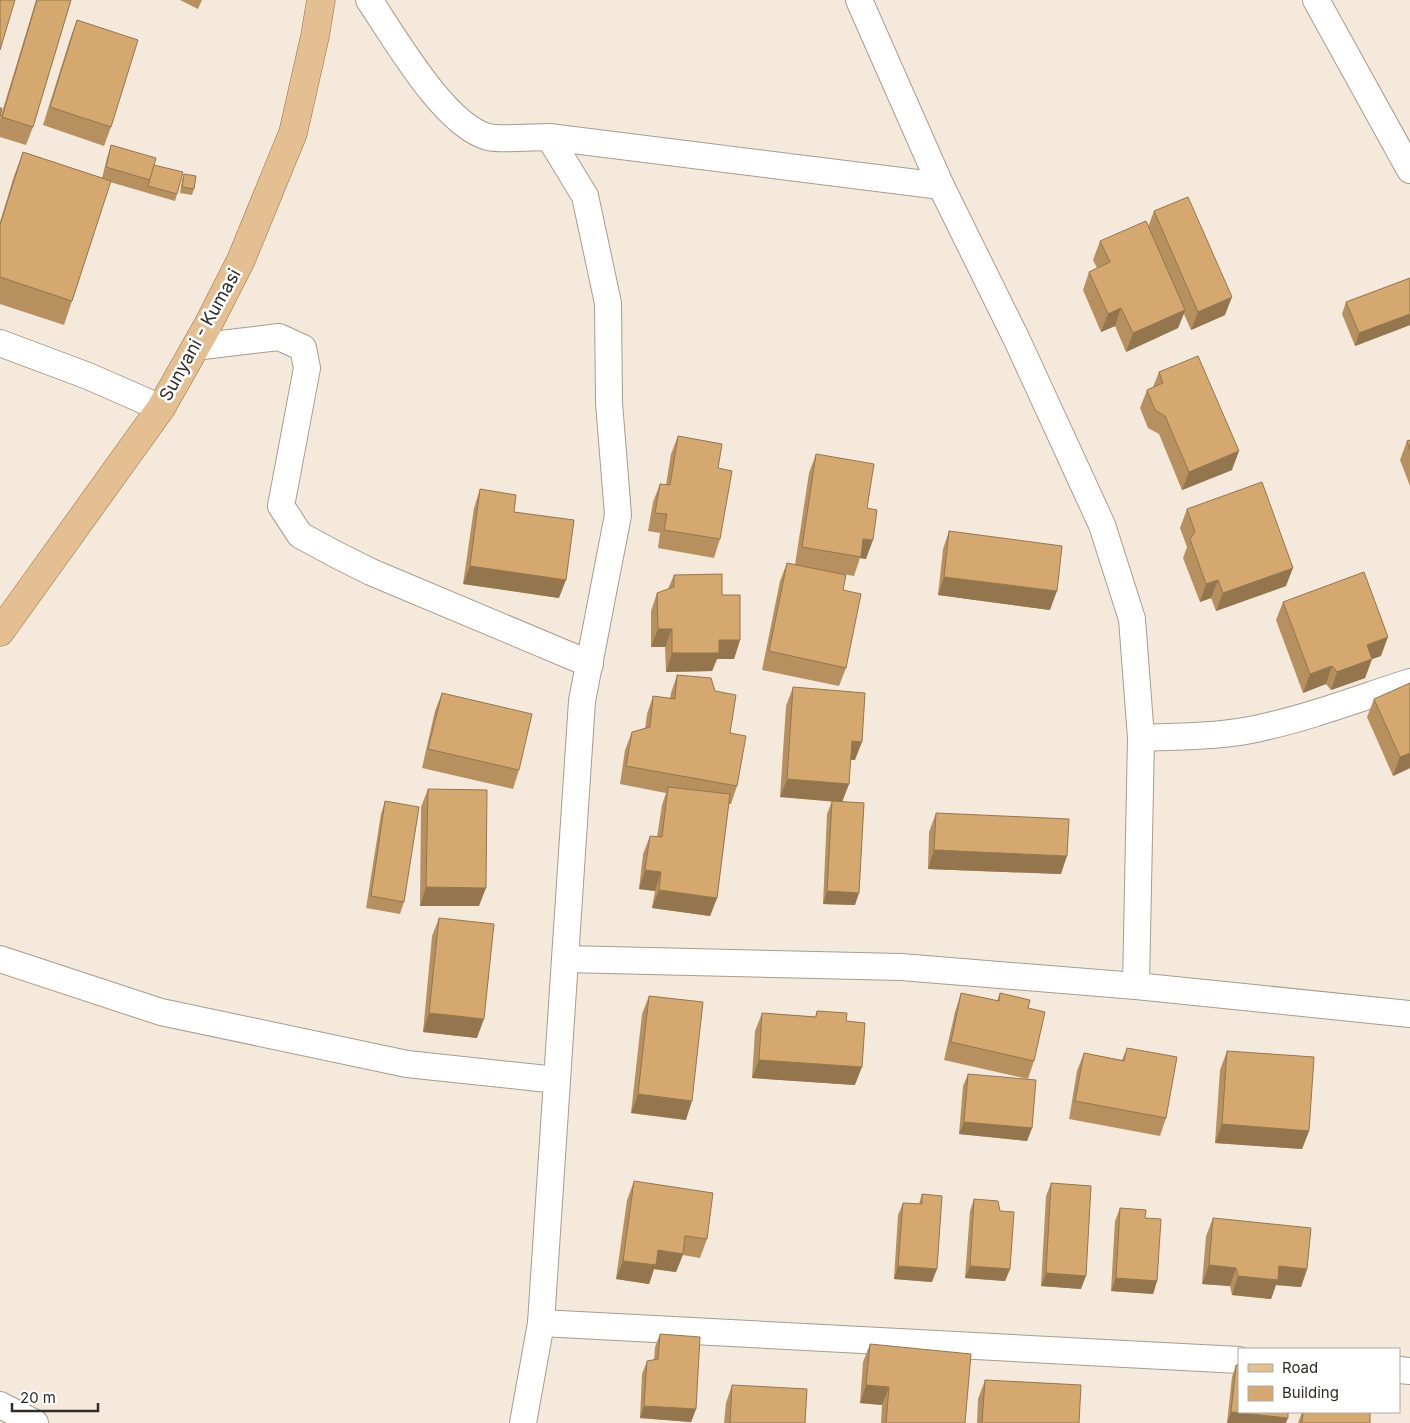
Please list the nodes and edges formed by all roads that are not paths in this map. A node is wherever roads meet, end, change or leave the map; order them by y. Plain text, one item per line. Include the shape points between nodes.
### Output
1 (321, 0) edge
2 (370, 0) edge
3 (859, 0) edge
4 (1316, 0) edge
5 (549, 137) junction
6 (1410, 170) edge
7 (941, 186) junction
8 (0, 343) edge
9 (195, 347) junction
10 (161, 408) junction
11 (0, 632) edge
12 (590, 664) junction
13 (1410, 682) edge
14 (1141, 738) junction
15 (0, 959) edge
16 (565, 959) junction
17 (1136, 986) junction
18 (1410, 1014) edge
19 (557, 1080) junction
20 (541, 1323) junction
21 (1238, 1360) edge
22 (0, 1405) edge
23 (35, 1423) edge
24 (524, 1423) edge

1 - 9 main road, Sunyani - Kumasi via 293,133 241,260
2 - 5 street via 438,98 462,123 488,137
3 - 7 street
4 - 6 street
5 - 7 street
5 - 12 street via 585,196 608,303 610,403 618,515
7 - 14 street via 1017,340 1102,525 1132,618
8 - 10 street
9 - 10 main road, Sunyani - Kumasi
9 - 12 street via 279,337 303,348 307,368 281,506 300,535 371,572
10 - 11 main road, Sunyani - Kumasi
12 - 16 street via 582,701
13 - 14 street via 1310,715 1258,728 1208,735
14 - 17 street
15 - 19 street via 180,1016 407,1064
16 - 17 street via 901,967
16 - 19 street
17 - 18 street
19 - 20 street
20 - 21 street
20 - 24 street
22 - 23 street

